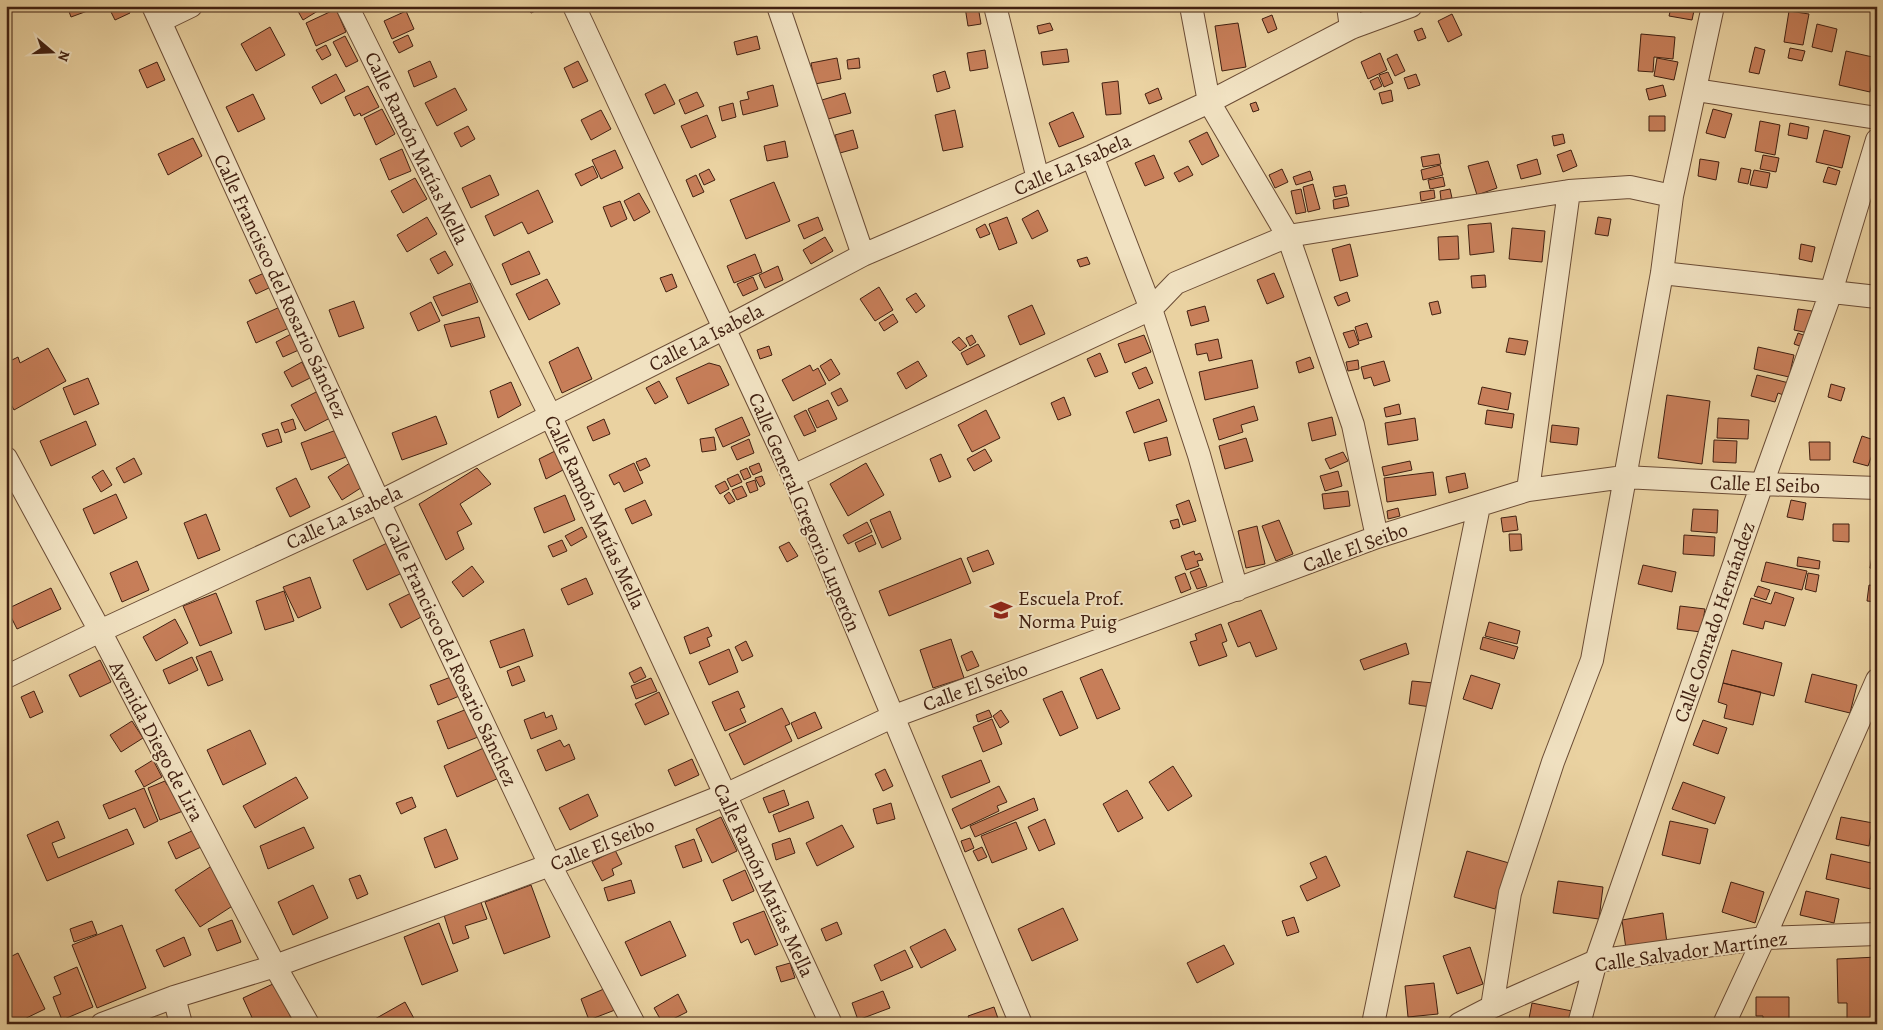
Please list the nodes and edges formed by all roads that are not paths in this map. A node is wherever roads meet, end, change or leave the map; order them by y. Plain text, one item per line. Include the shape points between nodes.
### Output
1 (191, 6) edge
2 (346, 6) edge
3 (574, 6) edge
4 (778, 6) edge
5 (995, 6) edge
6 (1191, 6) edge
7 (1348, 6) edge
8 (1411, 6) edge
9 (1714, 6) edge
10 (156, 13) edge
11 (1351, 28) junction
12 (1696, 90) junction
13 (1209, 102) junction
14 (1877, 118) edge
15 (1877, 140) edge
16 (1092, 156) junction
17 (1038, 179) junction
18 (1569, 191) junction
19 (1672, 196) junction
20 (1288, 236) junction
21 (863, 255) junction
22 (1662, 273) junction
23 (1832, 292) junction
24 (1877, 297) edge
25 (1151, 309) junction
26 (725, 328) junction
27 (550, 415) junction
28 (6, 458) edge
29 (792, 476) junction
30 (1624, 477) junction
31 (1762, 484) junction
32 (1877, 488) edge
33 (1528, 490) junction
34 (380, 502) junction
35 (1479, 506) junction
36 (1377, 537) junction
37 (1237, 590) junction
38 (100, 632) junction
39 (6, 677) edge
40 (1877, 680) edge
41 (892, 717) junction
42 (725, 795) junction
43 (550, 865) junction
44 (1877, 934) edge
45 (1764, 938) junction
46 (1596, 961) junction
47 (275, 966) junction
48 (174, 997) junction
49 (1492, 1007) junction
50 (102, 1024) edge
51 (181, 1024) edge
52 (308, 1024) edge
53 (634, 1024) edge
54 (831, 1024) edge
55 (1021, 1024) edge
56 (1374, 1024) edge
57 (1459, 1024) edge
58 (1579, 1024) edge
59 (1724, 1024) edge

1 - 10 street
2 - 27 street, Calle Ramón Matías Mella
3 - 26 street, Calle General Gregorio Luperón
4 - 21 street
5 - 17 street
6 - 13 street
7 - 11 street
8 - 11 street, Calle La Isabela
9 - 12 street
10 - 34 street, Calle Francisco del Rosario Sánchez
11 - 13 street, Calle La Isabela
12 - 14 street
12 - 19 street
13 - 16 street, Calle La Isabela
13 - 20 street
15 - 23 street, Calle Conrado Hernández
16 - 17 street, Calle La Isabela
16 - 25 street
17 - 21 street, Calle La Isabela
18 - 19 street via 1630,187
18 - 20 street
18 - 33 street
19 - 22 street
20 - 25 street via 1176,283
20 - 36 street via 1354,426
21 - 26 street, Calle La Isabela
22 - 23 street
22 - 30 street
23 - 24 street
23 - 31 street, Calle Conrado Hernández
25 - 29 street
25 - 37 street via 1199,455
26 - 27 street, Calle La Isabela
26 - 29 street, Calle General Gregorio Luperón
27 - 34 street, Calle La Isabela
27 - 42 street, Calle Ramón Matías Mella
28 - 38 street, Avenida Diego de Lira
29 - 41 street, Calle General Gregorio Luperón
30 - 31 street, Calle El Seibo
30 - 33 street, Calle El Seibo
30 - 49 street via 1592,660 1553,762 1510,893
31 - 32 street, Calle El Seibo
31 - 46 street, Calle Conrado Hernández
33 - 35 street, Calle El Seibo
34 - 38 street, Calle La Isabela
34 - 43 street, Calle Francisco del Rosario Sánchez
35 - 36 street, Calle El Seibo
35 - 56 street
36 - 37 street, Calle El Seibo
37 - 41 street, Calle El Seibo
38 - 39 street, Calle La Isabela
38 - 47 street, Avenida Diego de Lira
40 - 45 street
41 - 42 street, Calle El Seibo
41 - 55 street, Calle General Gregorio Luperón
42 - 43 street, Calle El Seibo
42 - 54 street, Calle Ramón Matías Mella
43 - 47 street, Calle El Seibo
43 - 53 street, Calle Francisco del Rosario Sánchez
44 - 45 street, Calle Salvador Martínez
45 - 46 street, Calle Salvador Martínez
45 - 59 street
46 - 49 street, Calle Salvador Martínez
46 - 58 street, Calle Conrado Hernández
47 - 48 street, Calle El Seibo
47 - 52 street, Avenida Diego de Lira
48 - 50 street, Calle El Seibo
48 - 51 street
49 - 57 street, Calle Salvador Martínez

